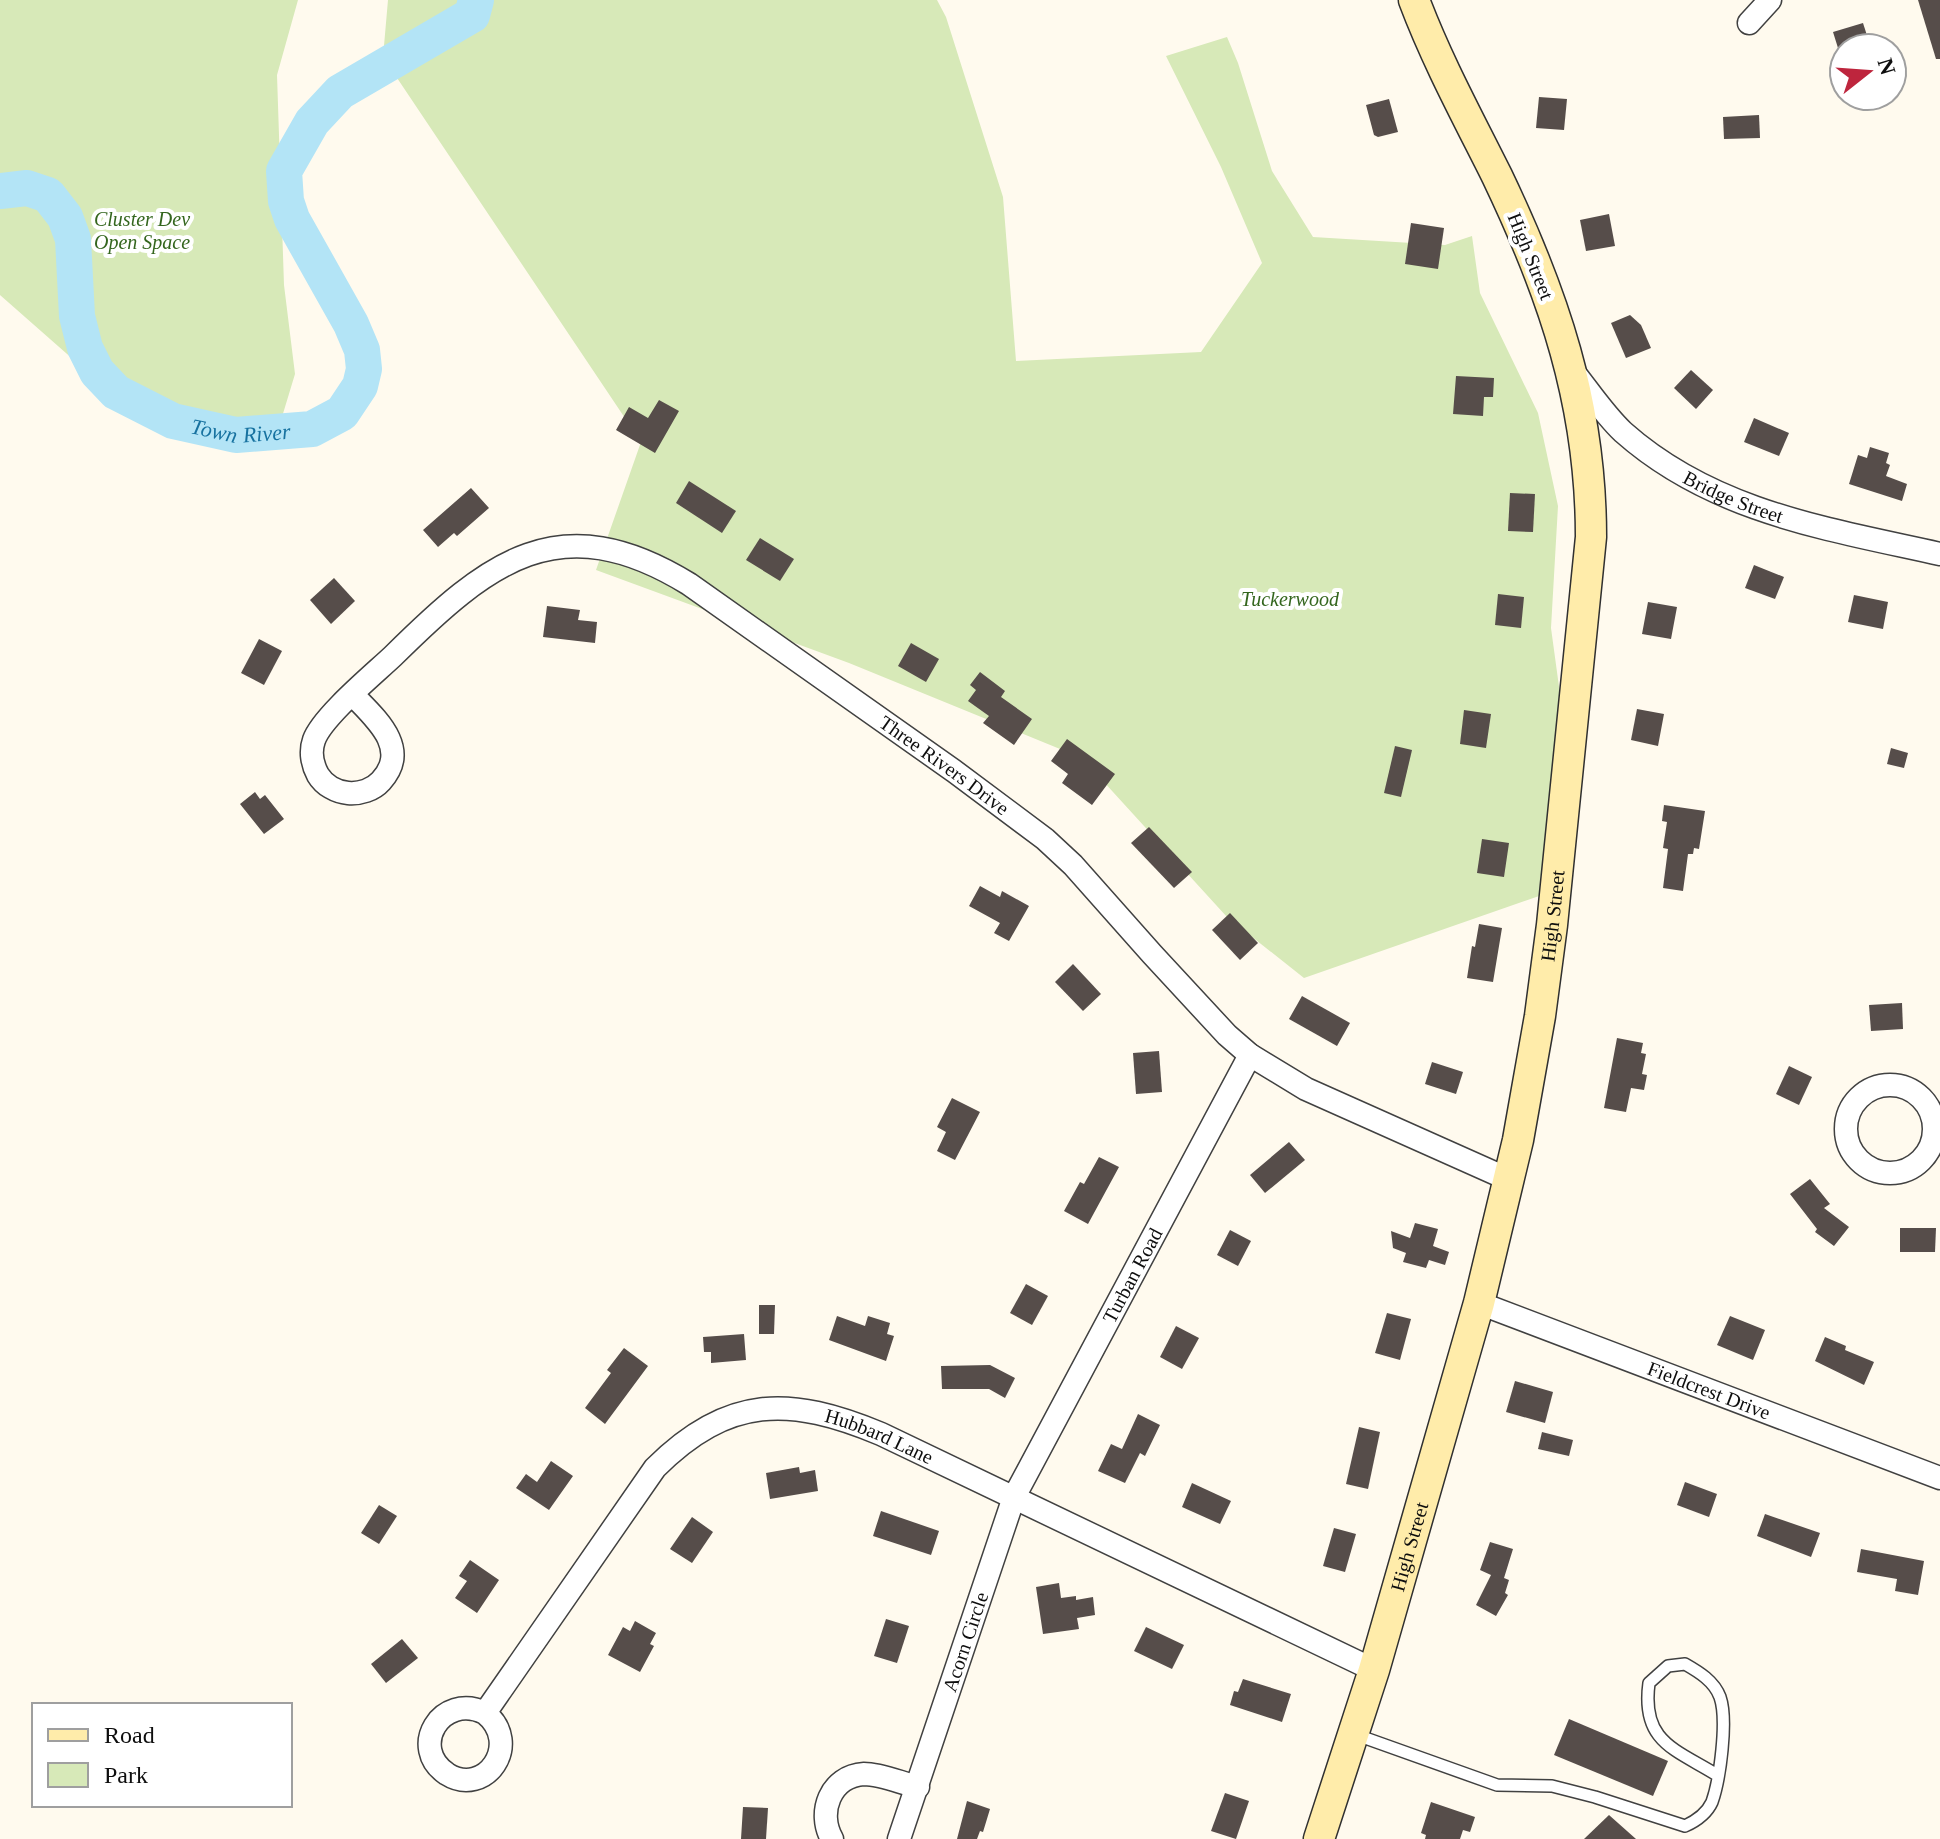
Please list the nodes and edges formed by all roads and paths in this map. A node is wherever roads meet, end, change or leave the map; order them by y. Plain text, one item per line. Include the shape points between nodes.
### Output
1 (1414, 0) edge
2 (1770, 0) edge
3 (1749, 23) dead end
4 (1570, 366) junction
5 (1940, 554) edge
6 (353, 695) dead end
7 (1250, 1055) junction
8 (1510, 1180) junction
9 (1479, 1303) junction
10 (1940, 1478) edge
11 (1014, 1497) junction
12 (1374, 1670) junction
13 (485, 1713) dead end
14 (1353, 1734) junction
15 (1717, 1775) junction
16 (918, 1787) junction
17 (832, 1839) edge
18 (899, 1839) edge
19 (1319, 1839) edge

1 - 4 street, High Street via 1532,255
2 - 3 street
4 - 5 street, Bridge Street via 1621,430 1719,493 1793,521
4 - 8 street, High Street via 1588,460 1590,568 1550,940
6 - 7 street, Three Rivers Drive via 439,610 511,561 581,546 650,561 1045,839
7 - 8 street, Three Rivers Drive via 1306,1089
7 - 11 street, Turban Road
8 - 9 street, High Street
9 - 10 street, Fieldcrest Drive
9 - 12 street, High Street
11 - 12 street, Hubbard Lane
11 - 13 street, Hubbard Lane via 829,1415 770,1408 728,1417 689,1437 655,1468
11 - 16 street, Acorn Circle
12 - 14 street, High Street
14 - 15 lane via 1497,1785 1552,1786 1685,1826 1711,1804
14 - 19 street, High Street
15 - 15 lane via 1656,1734 1649,1683 1668,1666 1685,1664 1701,1673 1720,1696 1723,1732
16 - 17 street via 866,1774 842,1782 830,1794 825,1810
16 - 18 street, Acorn Circle

